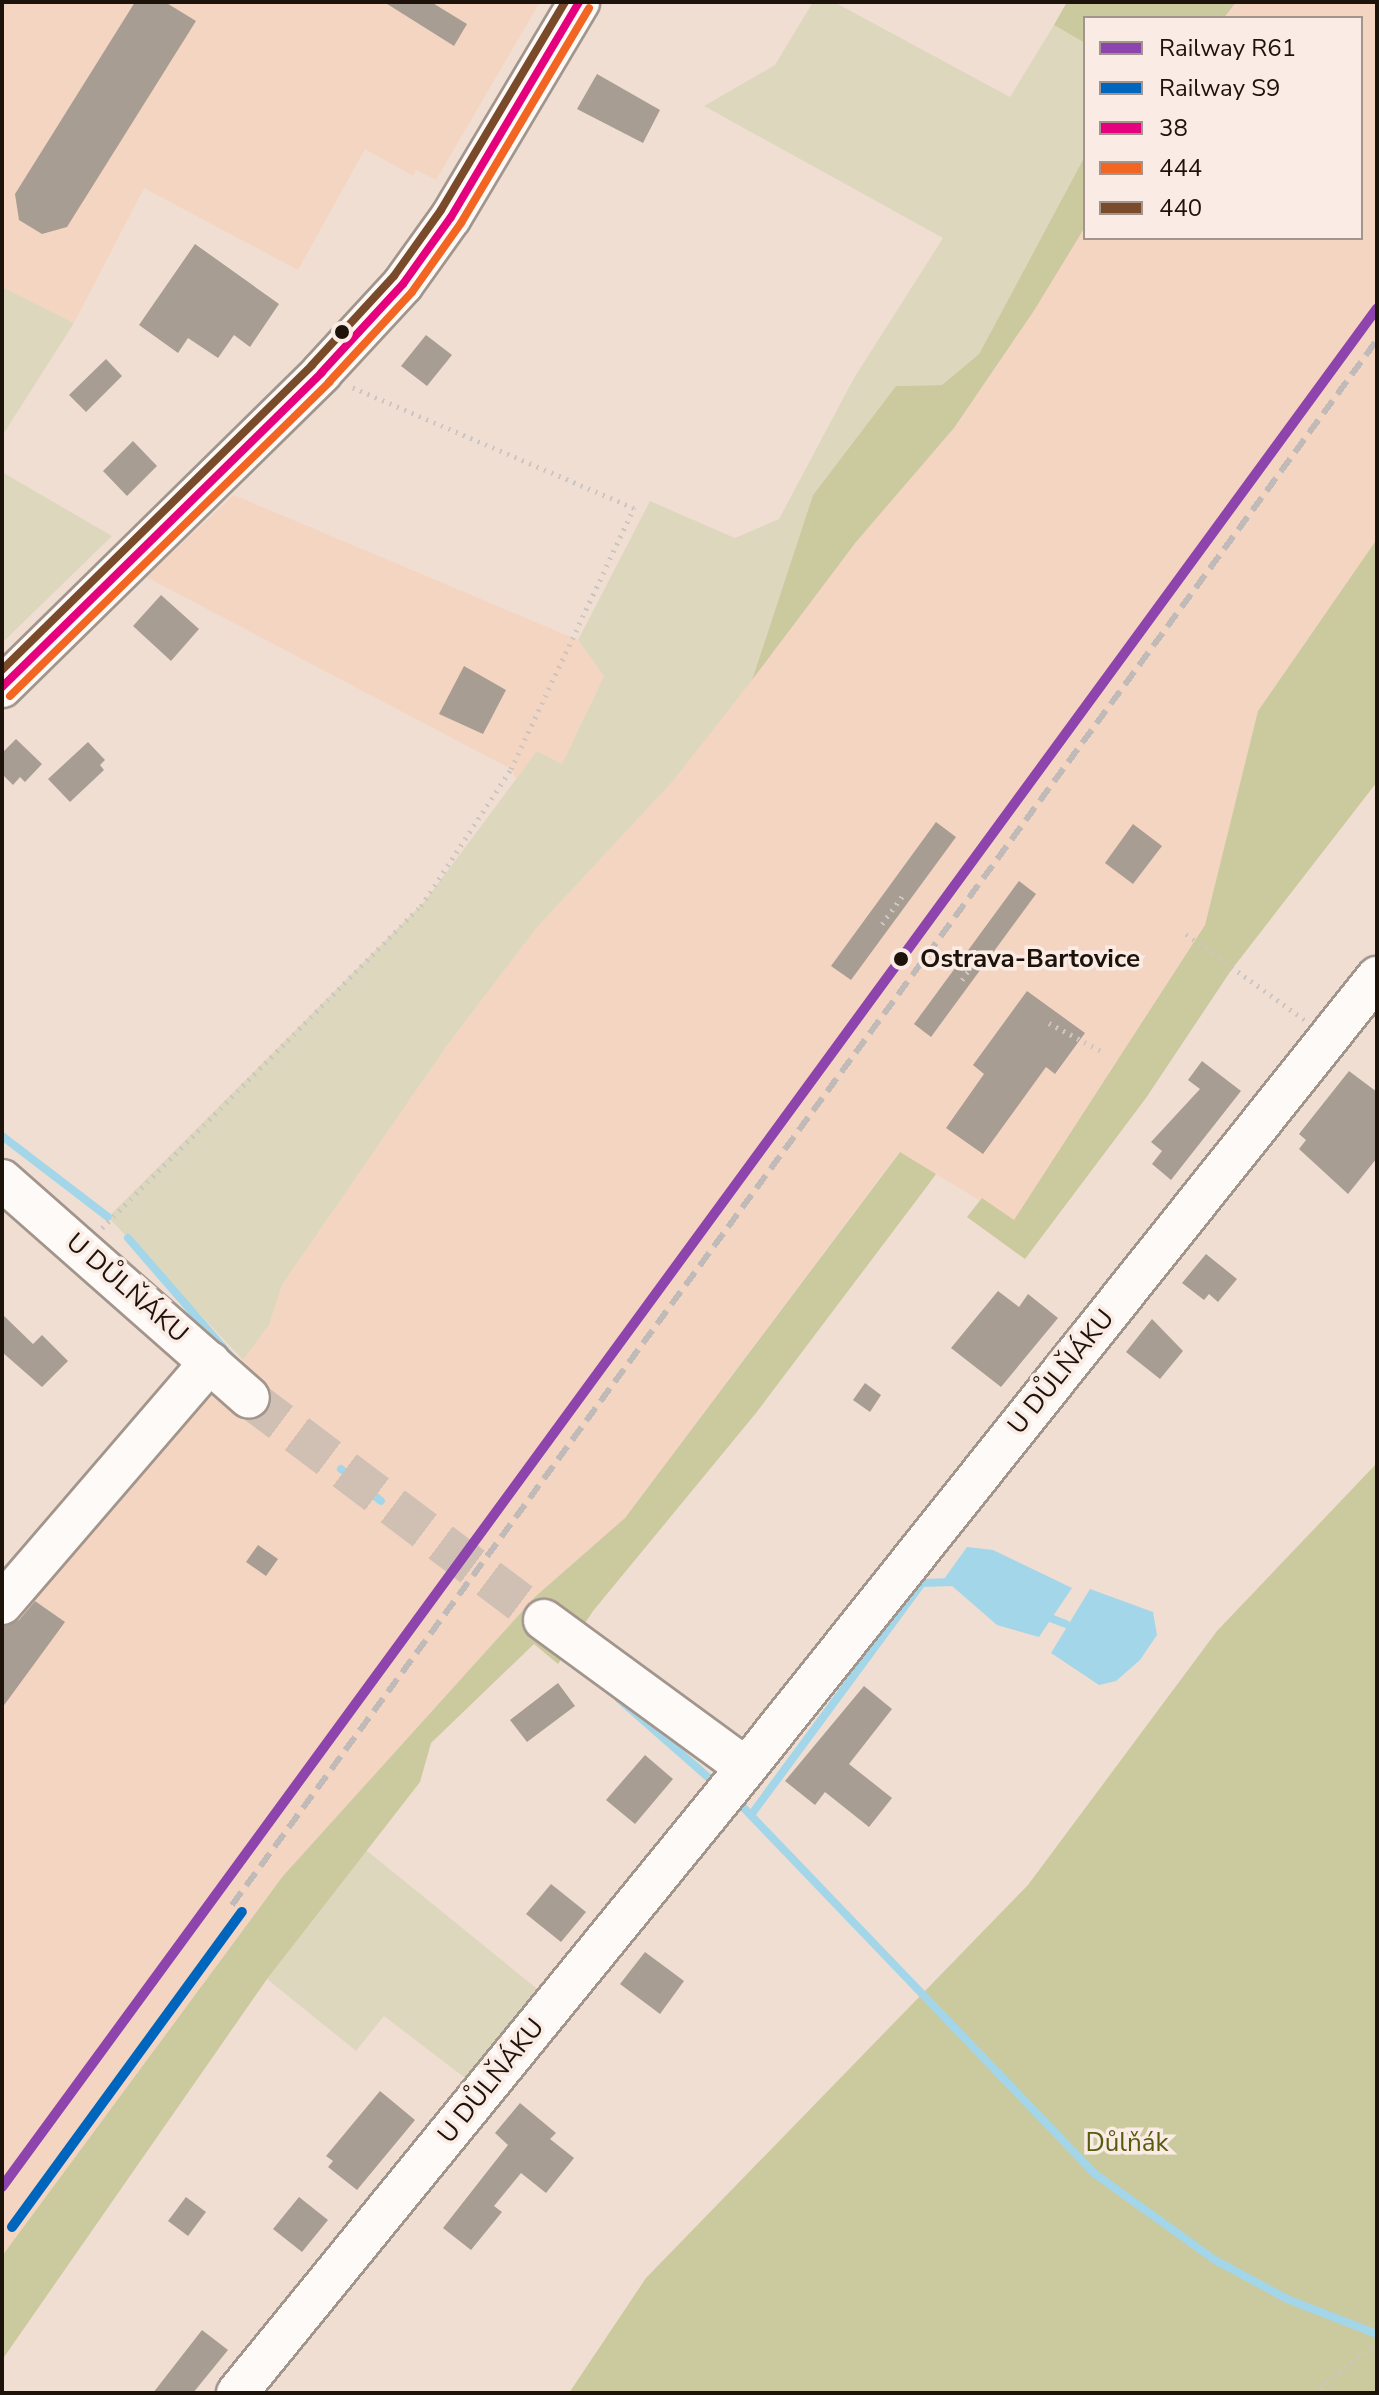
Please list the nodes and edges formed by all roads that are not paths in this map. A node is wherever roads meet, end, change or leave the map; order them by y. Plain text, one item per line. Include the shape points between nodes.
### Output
1 (579, 2) edge
2 (2, 687) edge
3 (1377, 977) edge
4 (2, 1180) edge
5 (210, 1362) junction
6 (249, 1398) tunnel mouth
7 (2, 1604) edge
8 (544, 1620) tunnel mouth
9 (746, 1768) junction
10 (237, 2393) edge

1 - 2 street via 451,217 403,284 321,373
3 - 9 street, U DŮLŇÁKU
4 - 5 street, U DŮLŇÁKU
5 - 6 street, U DŮLŇÁKU
5 - 7 street
8 - 9 street
9 - 10 street, U DŮLŇÁKU

